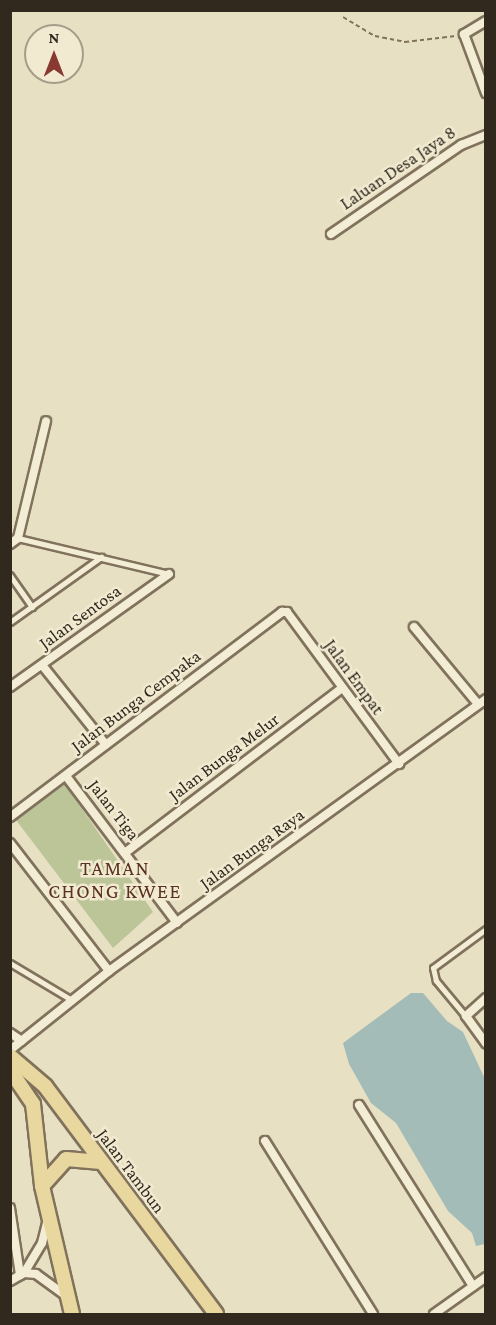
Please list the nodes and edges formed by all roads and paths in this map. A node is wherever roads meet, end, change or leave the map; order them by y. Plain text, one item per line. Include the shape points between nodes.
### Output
1 (343, 17) dead end
2 (486, 21) edge
3 (464, 34) junction
4 (486, 93) edge
5 (486, 135) edge
6 (332, 234) dead end
7 (46, 421) dead end
8 (14, 541) edge
9 (101, 557) junction
10 (169, 574) joint
11 (10, 575) edge
12 (32, 607) junction
13 (282, 612) joint
14 (10, 622) edge
15 (414, 627) dead end
16 (42, 664) junction
17 (10, 687) edge
18 (341, 689) junction
19 (482, 702) edge
20 (106, 745) junction
21 (399, 764) junction
22 (66, 776) junction
23 (10, 817) edge
24 (10, 843) edge
25 (126, 852) junction
26 (177, 923) junction
27 (486, 929) edge
28 (10, 963) edge
29 (109, 971) junction
30 (486, 998) edge
31 (74, 1001) junction
32 (467, 1018) junction
33 (10, 1033) edge
34 (22, 1041) junction
35 (486, 1044) edge
36 (10, 1050) edge
37 (10, 1056) edge
38 (10, 1070) edge
39 (359, 1105) dead end
40 (265, 1140) dead end
41 (101, 1162) junction
42 (42, 1186) junction
43 (10, 1208) edge
44 (49, 1211) junction
45 (22, 1274) junction
46 (486, 1277) edge
47 (10, 1281) edge
48 (473, 1286) junction
49 (69, 1299) junction
50 (72, 1314) edge
51 (216, 1314) edge
52 (373, 1314) edge
53 (434, 1314) edge

1 - 3 path via 375,36 405,42
2 - 3 street
3 - 4 street
5 - 6 street, Laluan Desa Jaya 8 via 461,145
7 - 8 street
8 - 9 lane
9 - 10 lane
9 - 12 lane
10 - 16 street, Jalan Sentosa
11 - 12 lane
12 - 14 lane
13 - 18 street, Jalan Empat via 287,612
13 - 20 street, Jalan Bunga Cempaka
15 - 19 street
16 - 17 street, Jalan Sentosa
16 - 20 street
18 - 21 street, Jalan Empat
18 - 25 street, Jalan Bunga Melur
19 - 21 street, Jalan Bunga Raya
20 - 22 street, Jalan Bunga Cempaka
21 - 26 street, Jalan Bunga Raya
22 - 23 street, Jalan Bunga Cempaka
22 - 25 street, Jalan Tiga
24 - 29 street
25 - 26 street, Jalan Tiga
26 - 29 street, Jalan Bunga Raya
27 - 32 lane via 433,968 436,981
28 - 31 lane
29 - 31 street, Jalan Bunga Raya
30 - 32 street via 468,1012
31 - 34 street, Jalan Bunga Raya
32 - 35 street
33 - 34 street
34 - 36 street, Jalan Bunga Raya
37 - 41 main road, Jalan Tambun via 45,1086
38 - 42 main road via 33,1104
39 - 48 street
40 - 52 street
41 - 42 main road via 66,1159
41 - 51 main road, Jalan Tambun
42 - 44 main road
43 - 45 street
44 - 45 street via 42,1243
44 - 49 main road
45 - 47 street
45 - 49 street via 44,1276
46 - 48 street
48 - 53 street
49 - 50 main road

